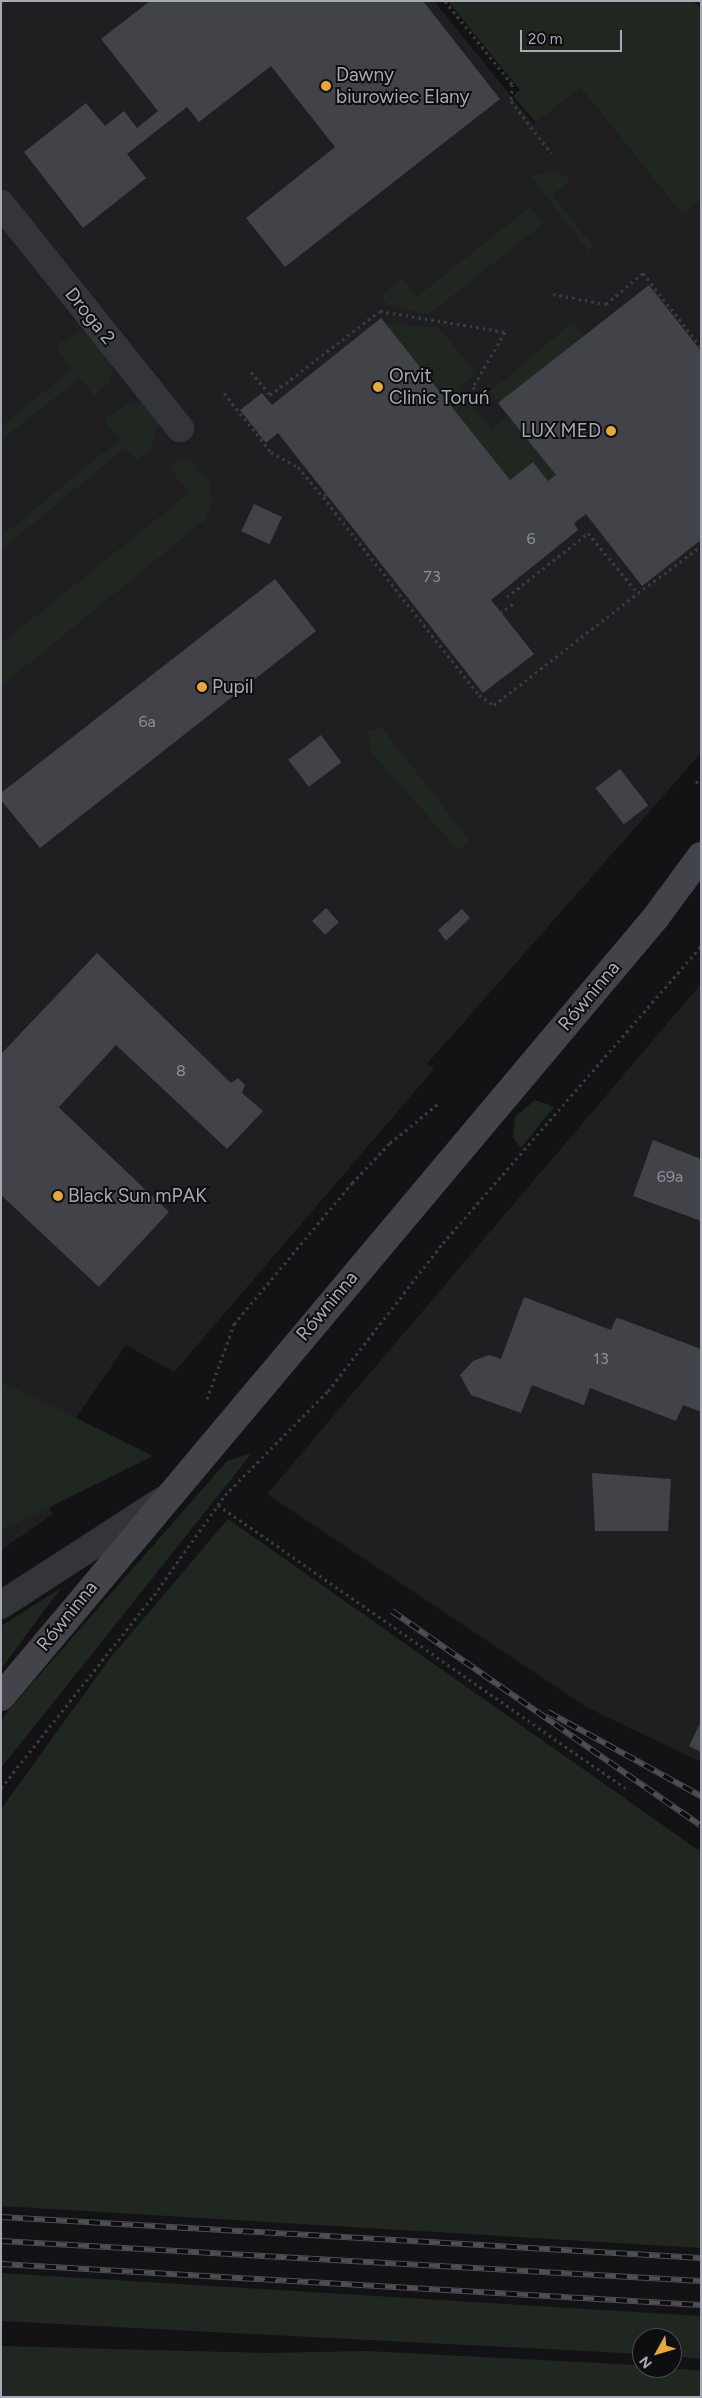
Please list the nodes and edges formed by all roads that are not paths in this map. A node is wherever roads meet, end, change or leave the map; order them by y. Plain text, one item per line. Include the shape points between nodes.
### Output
1 (1, 204) edge
2 (180, 428) dead end
3 (701, 856) edge
4 (701, 878) edge
5 (656, 917) junction
6 (162, 1501) junction
7 (1, 1605) edge
8 (1, 1697) edge

1 - 2 street, Droga 2
3 - 5 street, Równinna
4 - 5 street, Równinna
5 - 6 street, Równinna
6 - 7 street
6 - 8 street, Równinna

